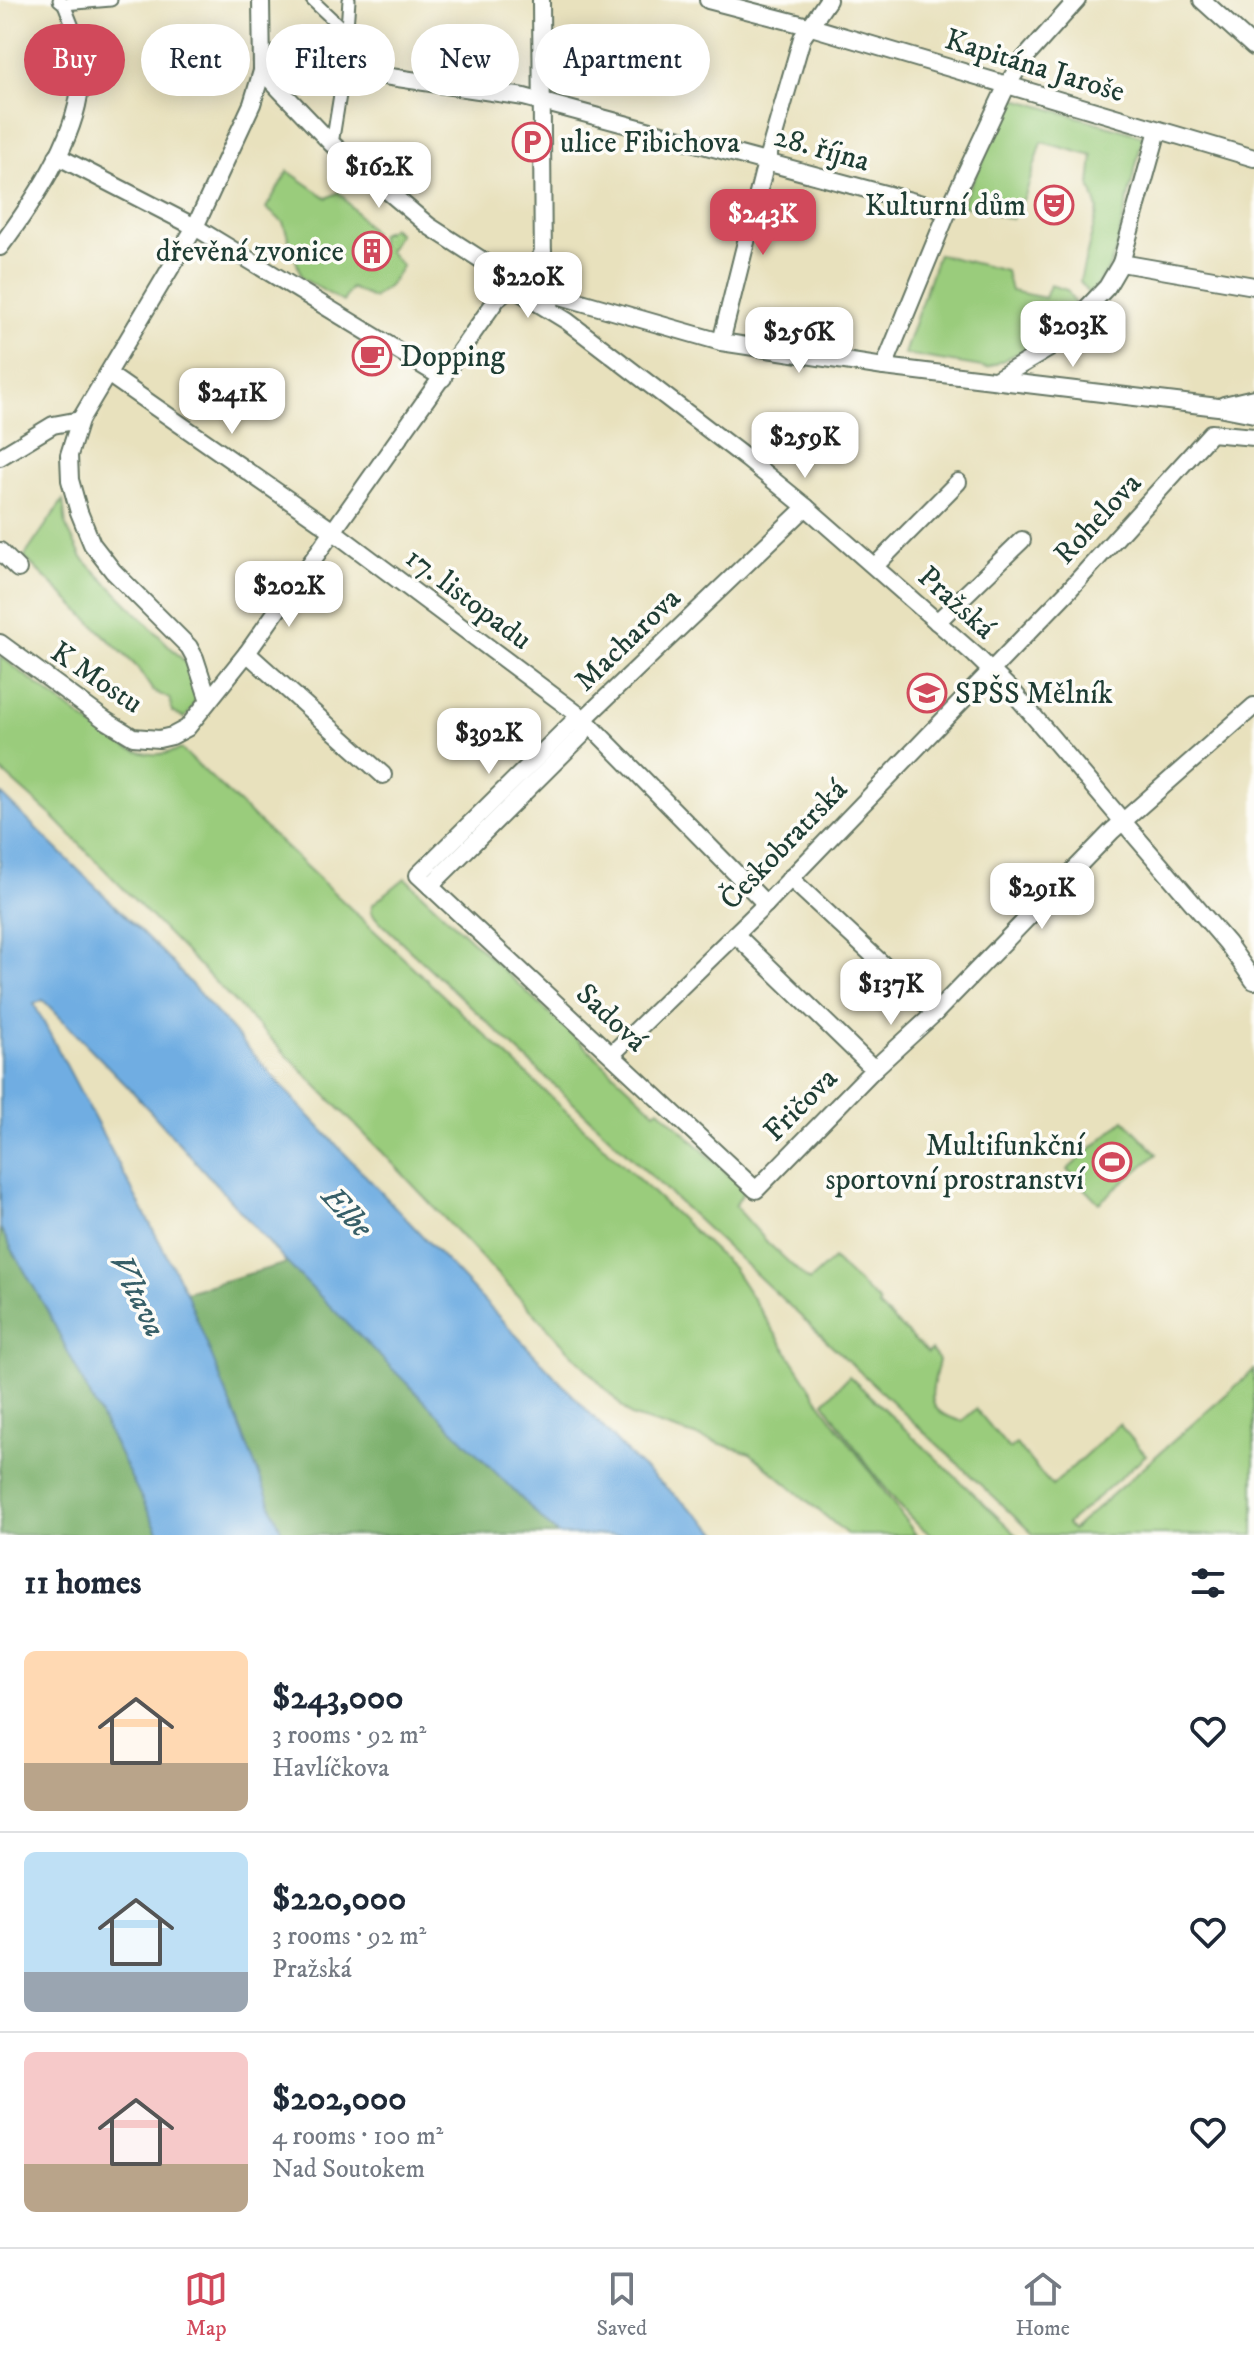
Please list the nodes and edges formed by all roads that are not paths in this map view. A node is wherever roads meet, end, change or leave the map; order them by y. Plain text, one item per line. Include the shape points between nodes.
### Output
1 (111, 0) edge
2 (261, 0) edge
3 (312, 0) edge
4 (349, 0) edge
5 (541, 0) edge
6 (708, 0) edge
7 (828, 0) edge
8 (1077, 0) edge
9 (1202, 0) edge
10 (62, 2) edge
11 (71, 24) edge
12 (337, 24) edge
13 (348, 24) edge
14 (808, 26) junction
15 (1254, 47) edge
16 (262, 71) junction
17 (395, 78) edge
18 (1007, 85) junction
19 (78, 96) edge
20 (340, 96) edge
21 (542, 101) junction
22 (1158, 130) junction
23 (332, 144) junction
24 (57, 156) junction
25 (1254, 158) edge
26 (767, 162) junction
27 (948, 211) junction
28 (195, 227) junction
29 (0, 247) edge
30 (543, 252) junction
31 (1121, 263) junction
32 (510, 275) junction
33 (1254, 286) edge
34 (547, 293) junction
35 (596, 305) junction
36 (567, 321) junction
37 (581, 333) junction
38 (721, 342) junction
39 (884, 367) junction
40 (108, 374) junction
41 (443, 378) junction
42 (1001, 381) junction
43 (1254, 398) edge
44 (1218, 407) junction
45 (1254, 414) edge
46 (80, 420) junction
47 (1254, 437) edge
48 (0, 457) edge
49 (958, 482) dead end
50 (806, 507) junction
51 (333, 531) junction
52 (1022, 540) dead end
53 (0, 551) edge
54 (875, 566) junction
55 (18, 569) dead end
56 (937, 622) junction
57 (0, 643) edge
58 (247, 653) junction
59 (991, 670) junction
60 (208, 698) junction
61 (1254, 706) edge
62 (584, 719) junction
63 (383, 775) dead end
64 (1123, 821) junction
65 (790, 878) junction
66 (424, 880) joint
67 (766, 904) junction
68 (735, 934) junction
69 (1254, 981) edge
70 (935, 1013) junction
71 (612, 1054) junction
72 (874, 1069) junction
73 (756, 1190) joint

1 - 10 street
2 - 16 street
3 - 12 street
4 - 13 street
5 - 21 street
6 - 14 street, Kapitána Jaroše
7 - 14 street
8 - 18 street
9 - 15 street
10 - 11 street
14 - 18 street, Kapitána Jaroše
14 - 26 street
16 - 23 street, Pražská
16 - 28 street
17 - 21 street, 28. října
18 - 22 street, Kapitána Jaroše
18 - 27 street
19 - 24 street
20 - 23 street
21 - 26 street, 28. října
21 - 30 street
22 - 25 street, Kapitána Jaroše
22 - 31 street
23 - 32 street, Pražská via 429,226
24 - 28 street
24 - 29 street
26 - 27 street, 28. října
26 - 38 street
27 - 39 street
28 - 40 street
28 - 41 street
30 - 32 street via 540,260
30 - 34 street
31 - 33 street
31 - 42 street via 1107,287 1048,349 997,379
32 - 34 street, Pražská
32 - 36 street, Pražská
32 - 41 street, K Mostu
34 - 35 street
34 - 36 street, Pražská
35 - 37 street via 582,313
35 - 38 street
36 - 37 street, Pražská
37 - 50 street, Pražská
38 - 39 street
39 - 42 street
40 - 46 street
40 - 51 street, 17. listopadu
41 - 51 street, K Mostu
42 - 44 street
43 - 44 street
44 - 45 street
46 - 48 street via 53,425
46 - 60 street via 69,455 70,480 92,544 189,647
47 - 59 street, Rohelova via 1211,433
49 - 54 street
50 - 54 street, Pražská
50 - 62 street, Macharova
51 - 58 street, K Mostu
51 - 62 street, 17. listopadu
52 - 56 street
53 - 55 street
54 - 56 street, Pražská
56 - 59 street, Pražská
57 - 60 street, K Mostu via 133,737 172,736 187,728
58 - 60 street, K Mostu
58 - 63 street
59 - 64 street, Pražská
59 - 65 street, Českobratrská
61 - 64 street, Fričova
62 - 66 street, Macharova via 583,734
62 - 67 street, 17. listopadu
64 - 69 street, Pražská
64 - 70 street, Fričova
65 - 67 street, Českobratrská
65 - 70 street
66 - 71 street, Sadová
67 - 68 street, Českobratrská
68 - 71 street, Českobratrská
68 - 72 street
70 - 72 street, Fričova
71 - 73 street, Sadová
72 - 73 street, Fričova

